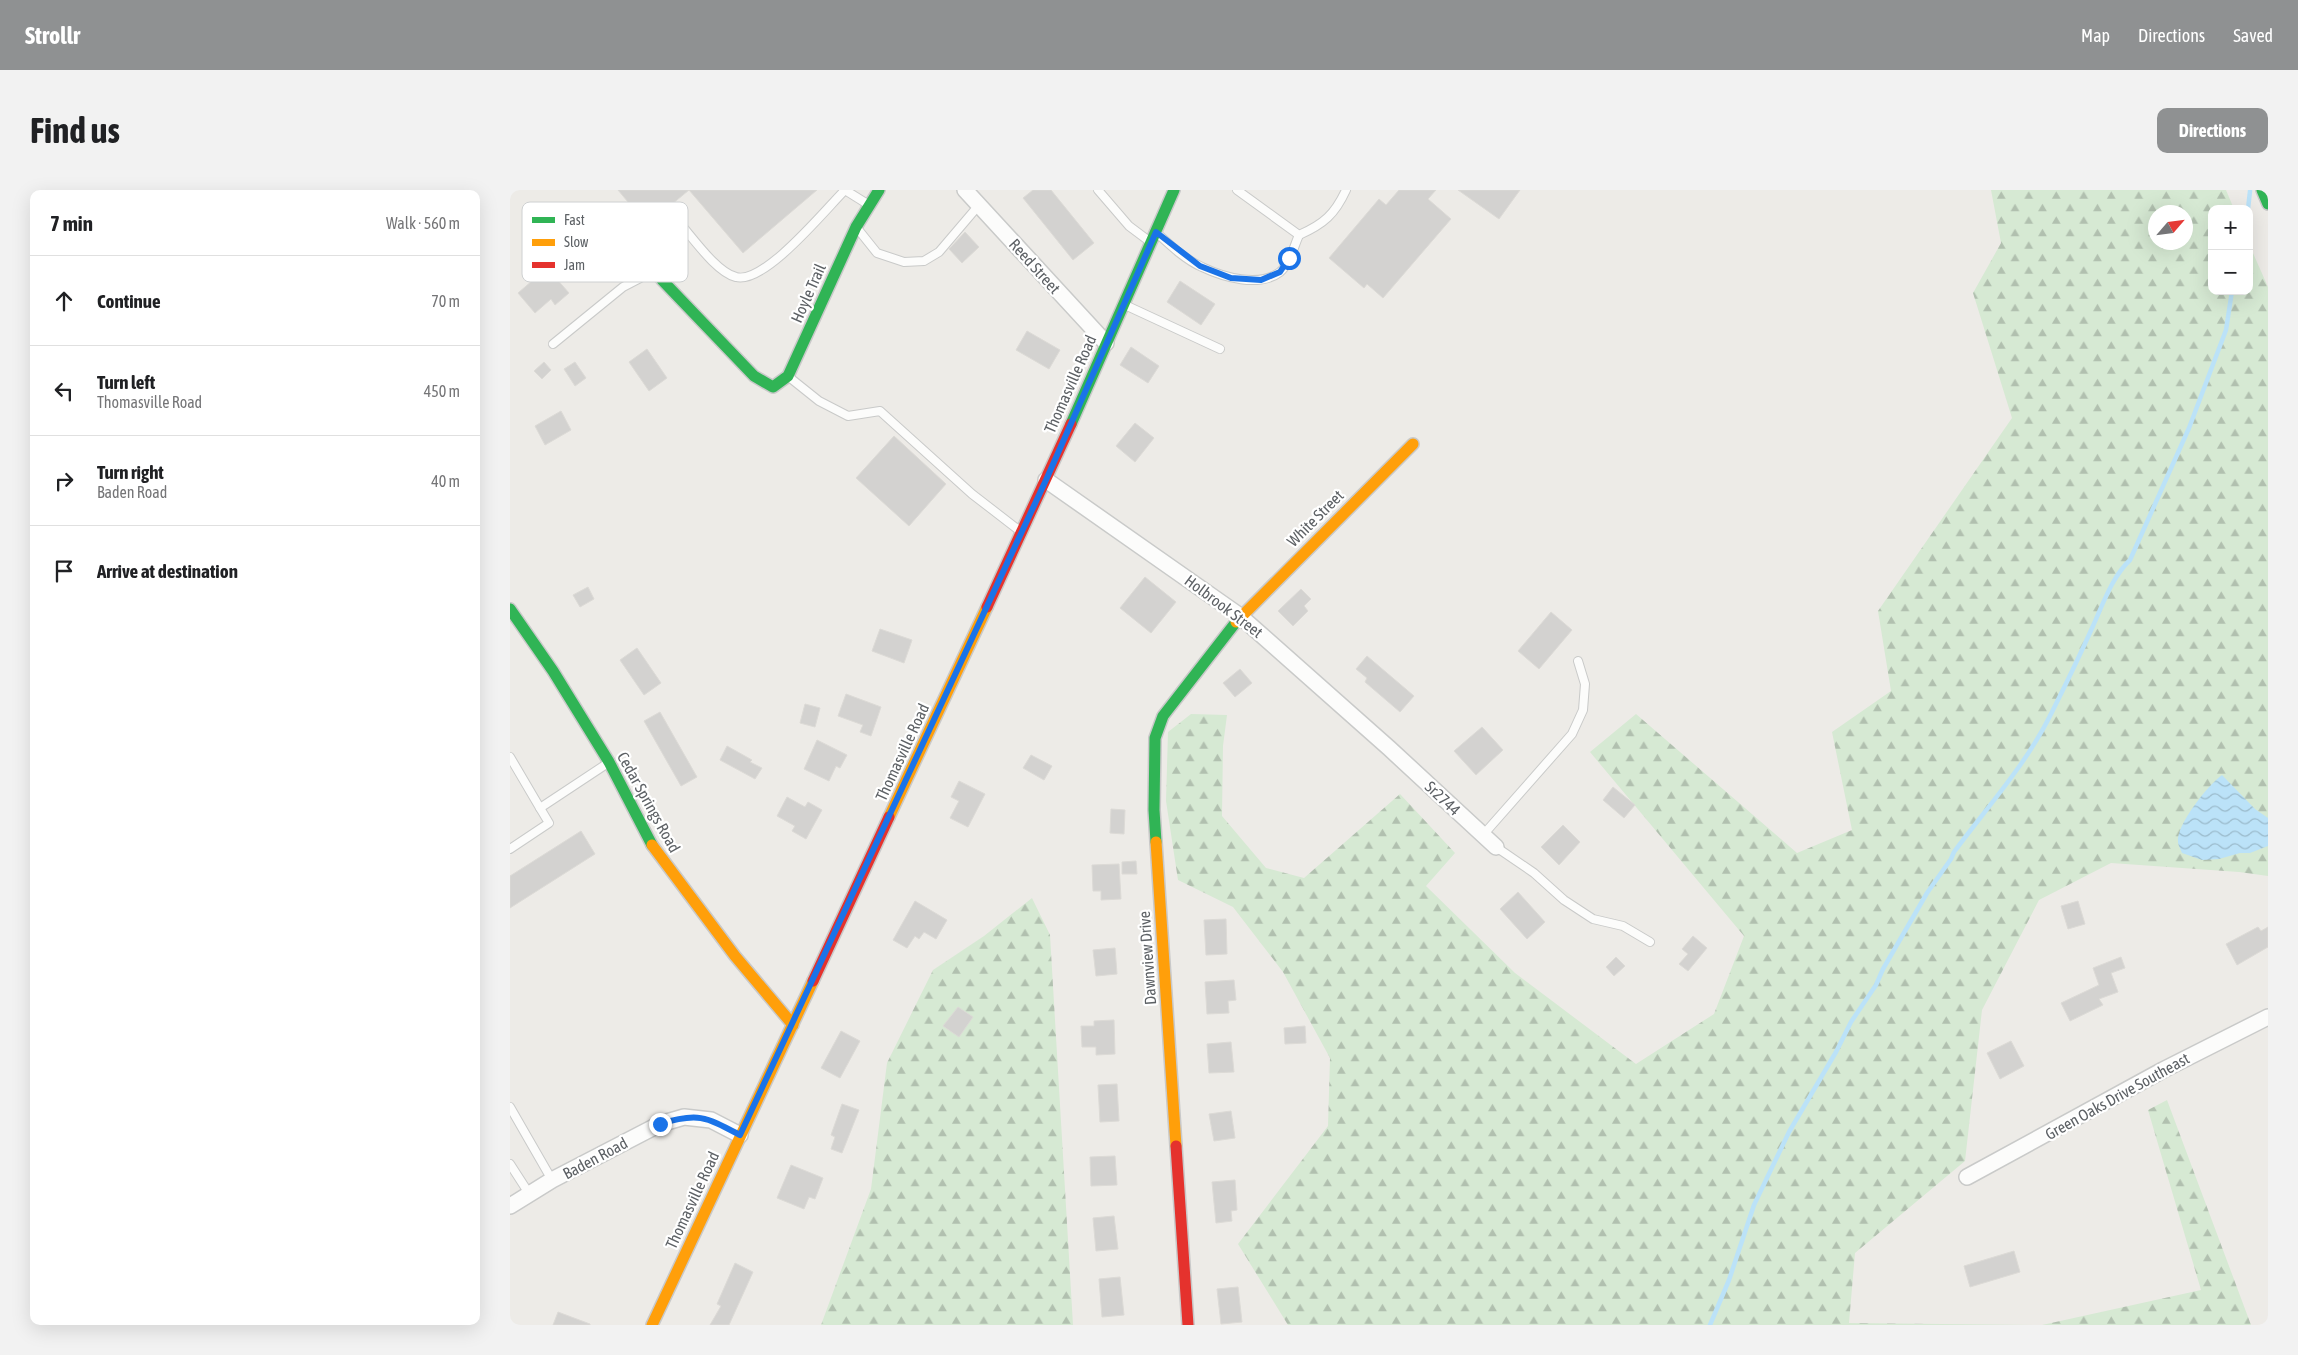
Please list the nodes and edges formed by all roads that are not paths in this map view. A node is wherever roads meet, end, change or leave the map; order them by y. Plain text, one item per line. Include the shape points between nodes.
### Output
1 (845, 190) edge
2 (879, 190) edge
3 (965, 190) edge
4 (1098, 190) edge
5 (1174, 190) edge
6 (1237, 190) edge
7 (1346, 190) edge
8 (2262, 190) edge
9 (2268, 204) edge
10 (870, 205) junction
11 (979, 205) junction
12 (856, 227) junction
13 (688, 232) edge
14 (1299, 235) junction
15 (1153, 237) junction
16 (633, 282) edge
17 (664, 282) edge
18 (1123, 304) junction
19 (553, 344) dead end
20 (1106, 344) junction
21 (1220, 349) dead end
22 (788, 376) junction
23 (1413, 444) dead end
24 (1046, 480) junction
25 (1022, 532) junction
26 (510, 609) edge
27 (1240, 616) junction
28 (1578, 661) dead end
29 (1389, 748) joint
30 (510, 757) edge
31 (609, 762) junction
32 (540, 808) junction
33 (1483, 835) junction
34 (1496, 847) joint
35 (510, 849) edge
36 (1650, 942) dead end
37 (2268, 1017) edge
38 (792, 1024) junction
39 (510, 1107) edge
40 (740, 1135) junction
41 (510, 1164) edge
42 (1967, 1177) dead end
43 (552, 1180) junction
44 (530, 1195) junction
45 (510, 1206) edge
46 (652, 1325) edge
47 (1188, 1325) edge

1 - 10 lane
1 - 13 lane via 780,257 750,277 737,278 725,272
2 - 10 main road, Hoyle Trail
3 - 11 street, Reed Street
4 - 15 lane via 1130,226
5 - 15 main road, Thomasville Road
6 - 14 lane
7 - 14 lane via 1334,212 1318,227
8 - 9 main road
10 - 12 main road, Hoyle Trail
11 - 12 lane via 939,252 924,262 904,262 877,253
11 - 20 street, Reed Street
12 - 22 main road, Hoyle Trail
14 - 15 lane via 1280,272 1261,280 1231,278 1200,266
15 - 18 main road, Thomasville Road
16 - 19 lane
17 - 22 main road via 754,376 773,387
18 - 20 main road, Thomasville Road
18 - 21 lane
20 - 24 main road, Thomasville Road
22 - 25 lane via 819,401 848,416 880,411 972,494
23 - 27 main road, White Street
24 - 25 main road, Thomasville Road
24 - 27 street, Holbrook Street
25 - 38 main road, Thomasville Road
26 - 31 main road, Cedar Springs Road
27 - 29 street, Holbrook Street
27 - 47 main road, Dawnview Drive via 1163,716 1155,738 1154,810
28 - 33 lane via 1585,684 1583,710 1572,734
29 - 33 street, Sr2744
30 - 32 lane
31 - 32 lane
31 - 38 main road, Cedar Springs Road via 654,850 734,956
32 - 35 lane via 549,824
33 - 34 street, Sr2744
34 - 36 lane via 1534,872 1564,900 1593,919 1623,926
37 - 42 street, Green Oaks Drive Southeast
38 - 40 main road, Thomasville Road
39 - 43 lane
40 - 43 street, Baden Road via 711,1120 684,1116 660,1124
40 - 46 main road, Thomasville Road
41 - 44 lane
43 - 44 street, Baden Road
44 - 45 street, Baden Road

